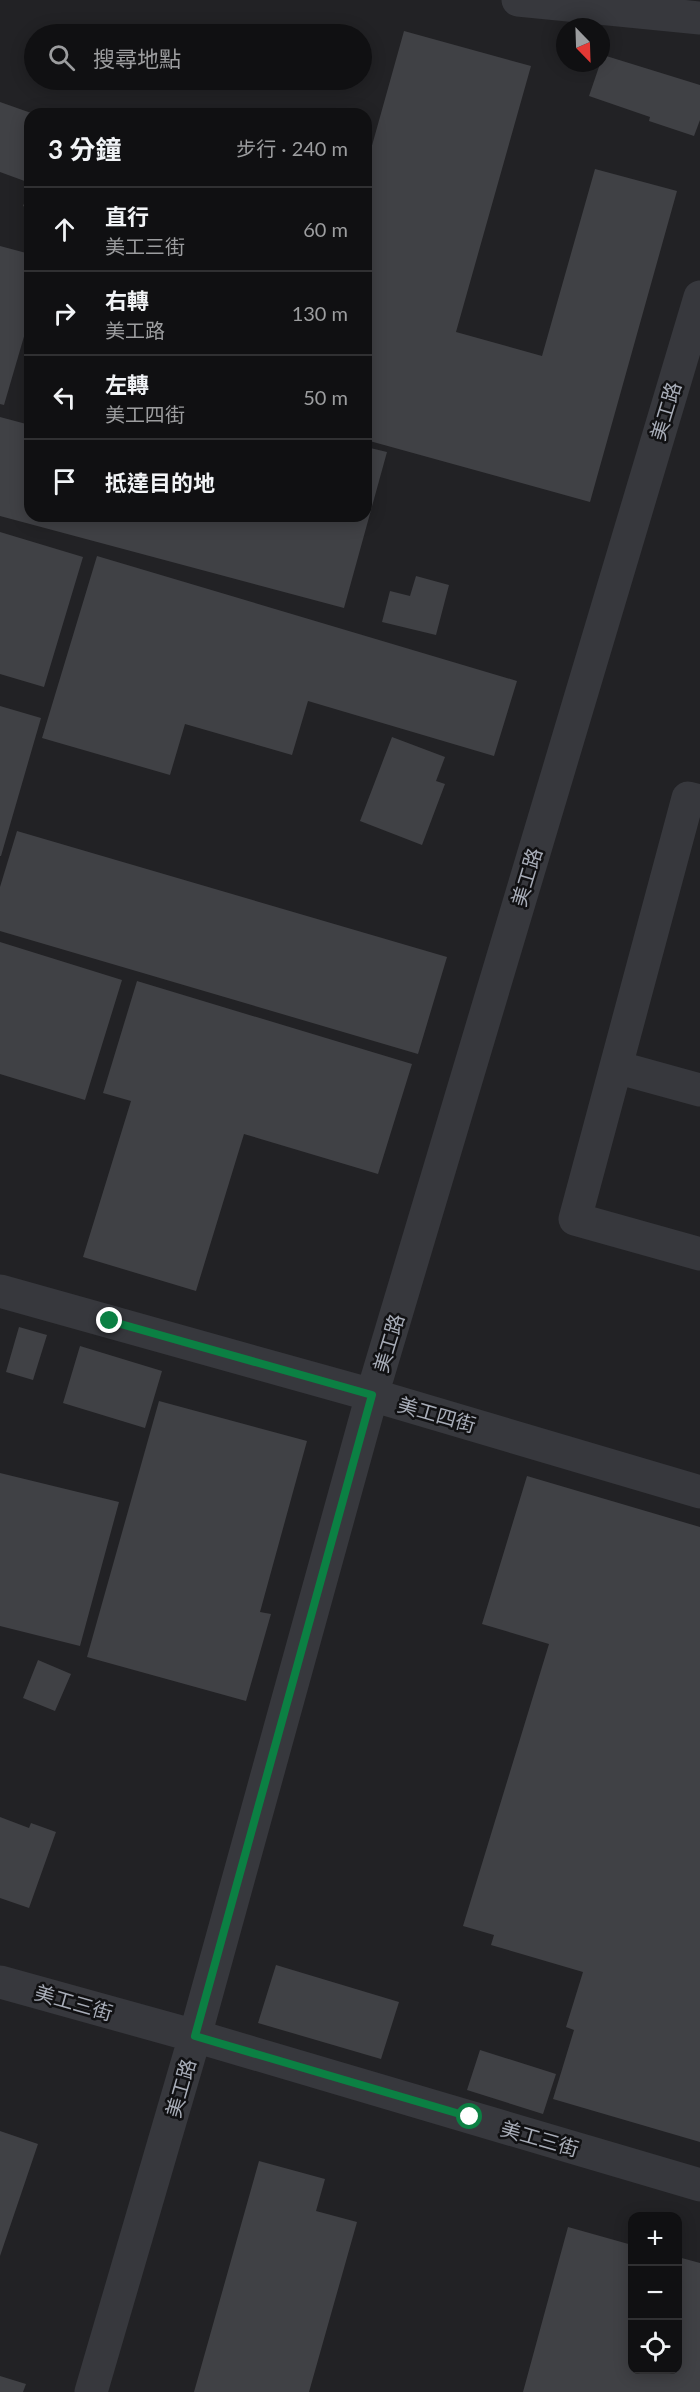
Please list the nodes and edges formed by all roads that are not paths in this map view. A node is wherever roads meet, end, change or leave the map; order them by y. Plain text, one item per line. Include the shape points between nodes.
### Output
1 (518, 0) edge
2 (700, 18) edge
3 (700, 297) edge
4 (700, 388) edge
5 (667, 402) junction
6 (700, 801) edge
7 (616, 1067) junction
8 (700, 1090) edge
9 (700, 1254) edge
10 (0, 1291) edge
11 (372, 1395) junction
12 (700, 1492) edge
13 (0, 1982) edge
14 (195, 2036) junction
15 (700, 2185) edge
16 (91, 2392) edge

1 - 2 street
3 - 5 street, 美工路
4 - 5 street
5 - 11 street, 美工路
6 - 7 street via 688,798
7 - 8 street
7 - 9 street via 575,1220
10 - 11 street, 美工四街
11 - 12 street, 美工四街
11 - 14 street, 美工路
13 - 14 street, 美工三街
14 - 15 street, 美工三街
14 - 16 street, 美工路

